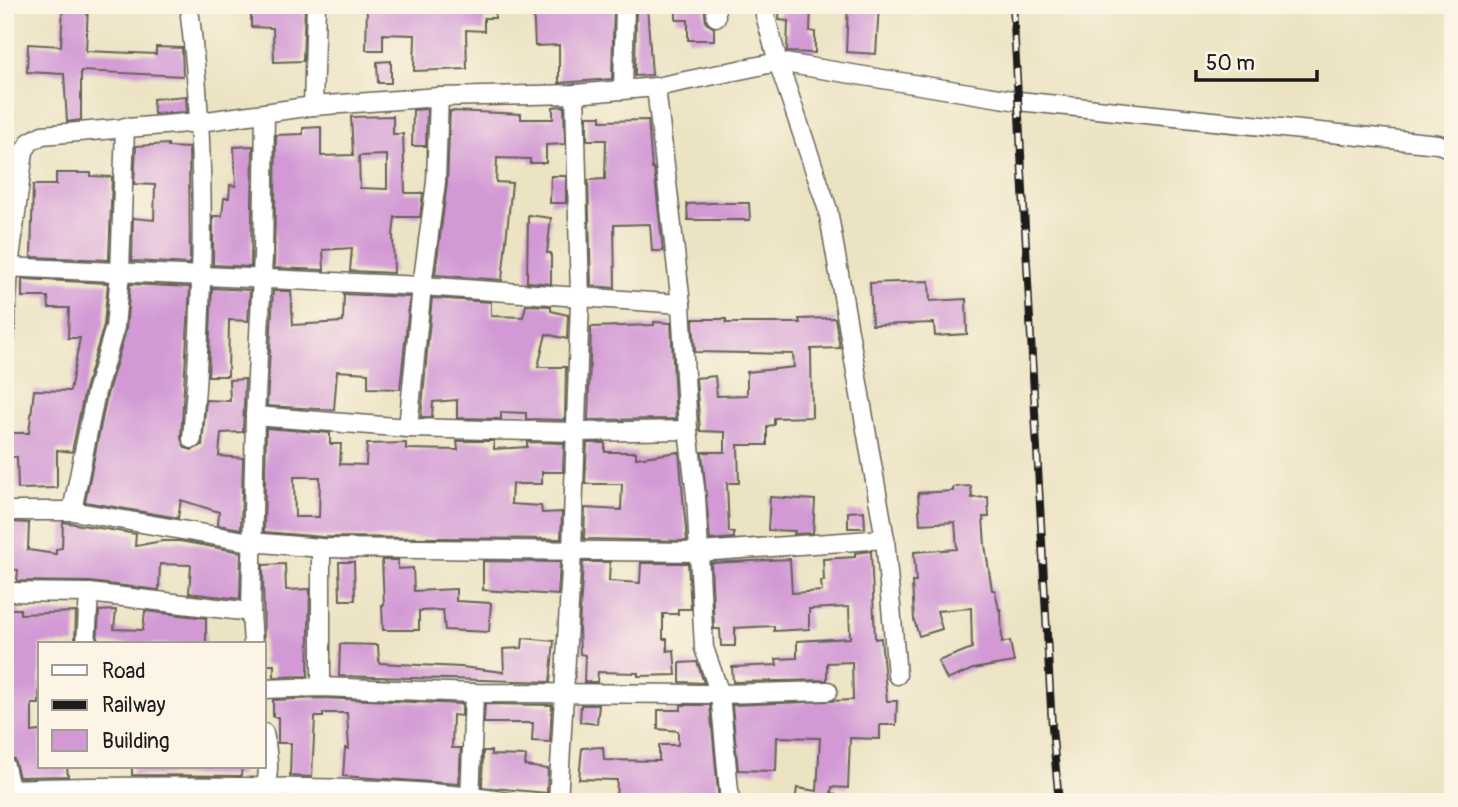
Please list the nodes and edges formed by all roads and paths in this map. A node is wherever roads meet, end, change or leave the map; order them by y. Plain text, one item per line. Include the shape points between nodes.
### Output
1 (316, 5) edge
2 (625, 5) edge
3 (766, 5) edge
4 (190, 16) dead end
5 (778, 62) junction
6 (656, 87) junction
7 (623, 90) junction
8 (575, 94) junction
9 (439, 97) junction
10 (313, 106) junction
11 (265, 113) junction
12 (200, 122) junction
13 (125, 127) junction
14 (1453, 149) edge
15 (7, 267) edge
16 (120, 273) junction
17 (201, 277) junction
18 (261, 279) junction
19 (422, 286) junction
20 (580, 299) junction
21 (681, 304) junction
22 (5, 339) edge
23 (255, 416) junction
24 (408, 428) junction
25 (688, 430) junction
26 (575, 432) junction
27 (192, 439) dead end
28 (5, 511) edge
29 (72, 511) junction
30 (885, 539) junction
31 (251, 542) junction
32 (321, 548) junction
33 (572, 551) junction
34 (699, 552) junction
35 (5, 592) edge
36 (89, 593) junction
37 (251, 612) junction
38 (86, 642) edge
39 (253, 642) edge
40 (897, 675) dead end
41 (321, 687) junction
42 (266, 689) edge
43 (828, 691) dead end
44 (474, 693) junction
45 (563, 693) junction
46 (720, 694) junction
47 (266, 745) edge
48 (5, 766) edge
49 (8, 790) edge
50 (109, 794) edge
51 (263, 794) edge
52 (368, 795) edge
53 (470, 799) edge
54 (508, 802) edge
55 (558, 802) edge
56 (730, 802) edge

1 - 10 street
2 - 7 street
3 - 5 street
4 - 12 street
5 - 6 street
5 - 14 street via 1018,101
5 - 30 street via 828,210
6 - 7 street
6 - 21 street
7 - 8 street
8 - 9 street
8 - 20 street
9 - 10 street
9 - 19 street via 436,182
10 - 11 street
11 - 12 street
11 - 18 street
12 - 13 street
12 - 17 street
13 - 15 street via 42,135 30,142 24,151
13 - 16 street
15 - 16 street
15 - 22 street
16 - 17 street
16 - 29 street via 115,327 96,392
17 - 18 street
17 - 27 street
18 - 19 street
18 - 23 street
19 - 20 street
19 - 24 street
20 - 21 street
20 - 26 street
21 - 25 street
23 - 24 street
23 - 31 street
24 - 26 street
25 - 26 street
25 - 34 street
26 - 33 street
28 - 29 street
29 - 31 street
30 - 34 street
30 - 40 street
31 - 32 street
31 - 37 street
32 - 33 street
32 - 41 street
33 - 34 street
33 - 45 street
34 - 46 street via 704,648
35 - 36 street
36 - 37 street
36 - 38 street
37 - 39 street
41 - 42 street
41 - 44 street
43 - 46 street
44 - 45 street
44 - 53 street
45 - 46 street
45 - 55 street
46 - 56 street
47 - 51 street
48 - 49 street
49 - 50 street
50 - 51 street
51 - 52 street
52 - 53 street
53 - 54 street

